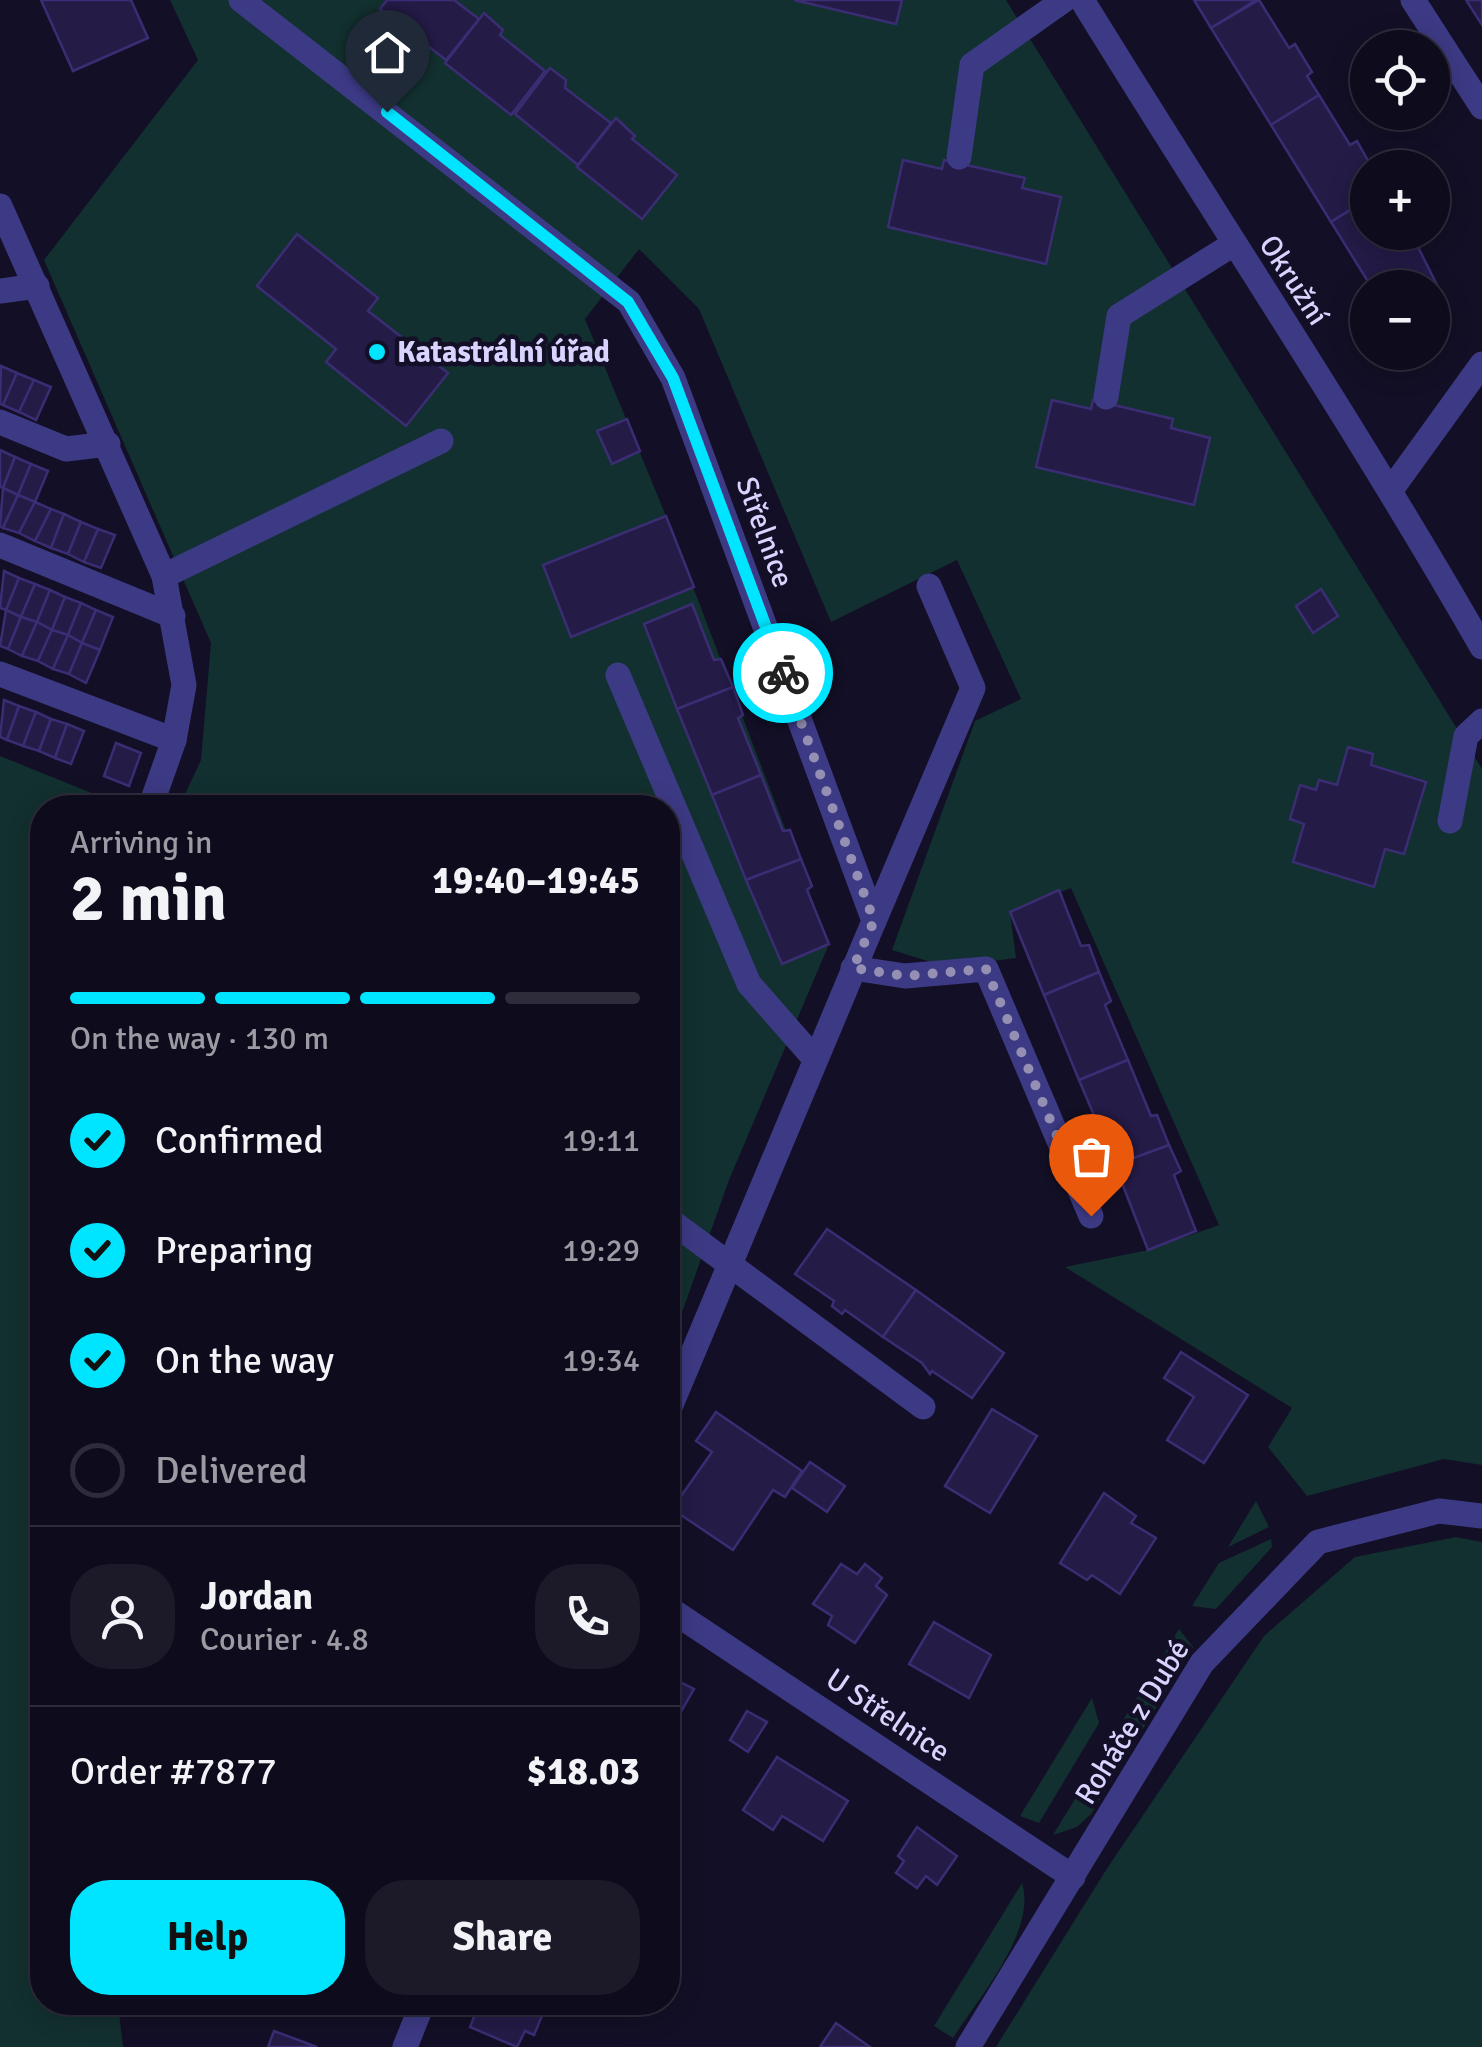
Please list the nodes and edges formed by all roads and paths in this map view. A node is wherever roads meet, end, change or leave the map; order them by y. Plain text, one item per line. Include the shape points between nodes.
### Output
1 (241, 0) edge
2 (1064, 0) edge
3 (1082, 0) edge
4 (1413, 0) edge
5 (1482, 107) edge
6 (958, 157) dead end
7 (0, 206) edge
8 (1232, 245) junction
9 (37, 286) junction
10 (0, 291) edge
11 (1482, 364) edge
12 (1106, 397) dead end
13 (0, 422) edge
14 (441, 440) dead end
15 (108, 444) junction
16 (1392, 490) junction
17 (0, 545) edge
18 (164, 576) junction
19 (929, 586) dead end
20 (173, 616) junction
21 (1482, 648) edge
22 (0, 674) edge
23 (618, 675) dead end
24 (1482, 722) edge
25 (174, 740) junction
26 (155, 795) edge
27 (669, 795) edge
28 (680, 821) edge
29 (1450, 821) dead end
30 (874, 921) junction
31 (853, 968) junction
32 (814, 1058) junction
33 (1091, 1216) dead end
34 (680, 1228) edge
35 (730, 1265) junction
36 (680, 1384) edge
37 (923, 1407) dead end
38 (1482, 1516) edge
39 (680, 1616) edge
40 (1073, 1878) junction
41 (418, 2015) edge
42 (405, 2047) edge
43 (968, 2047) edge

1 - 30 street, Střelnice via 628,302 673,378
2 - 6 street via 972,65
3 - 8 street, Okružní
4 - 5 street
7 - 9 street
8 - 12 street via 1119,316
8 - 16 street, Okružní
9 - 10 street
9 - 15 street
11 - 16 street
13 - 15 street via 66,450
14 - 18 street
15 - 18 street
16 - 21 street, Okružní
17 - 20 street
18 - 20 street
19 - 30 street via 972,688
20 - 25 street via 184,686
22 - 25 street
23 - 27 street
24 - 29 street via 1466,736
25 - 26 street
28 - 32 street via 749,984
30 - 31 street
31 - 32 street
31 - 33 street via 905,976 986,969
32 - 35 street
34 - 35 street
35 - 36 street
35 - 37 street
38 - 40 street, Roháče z Dubé via 1439,1511 1318,1542 1202,1663
39 - 40 street, U Střelnice
40 - 43 street, Roháče z Dubé
41 - 42 street

